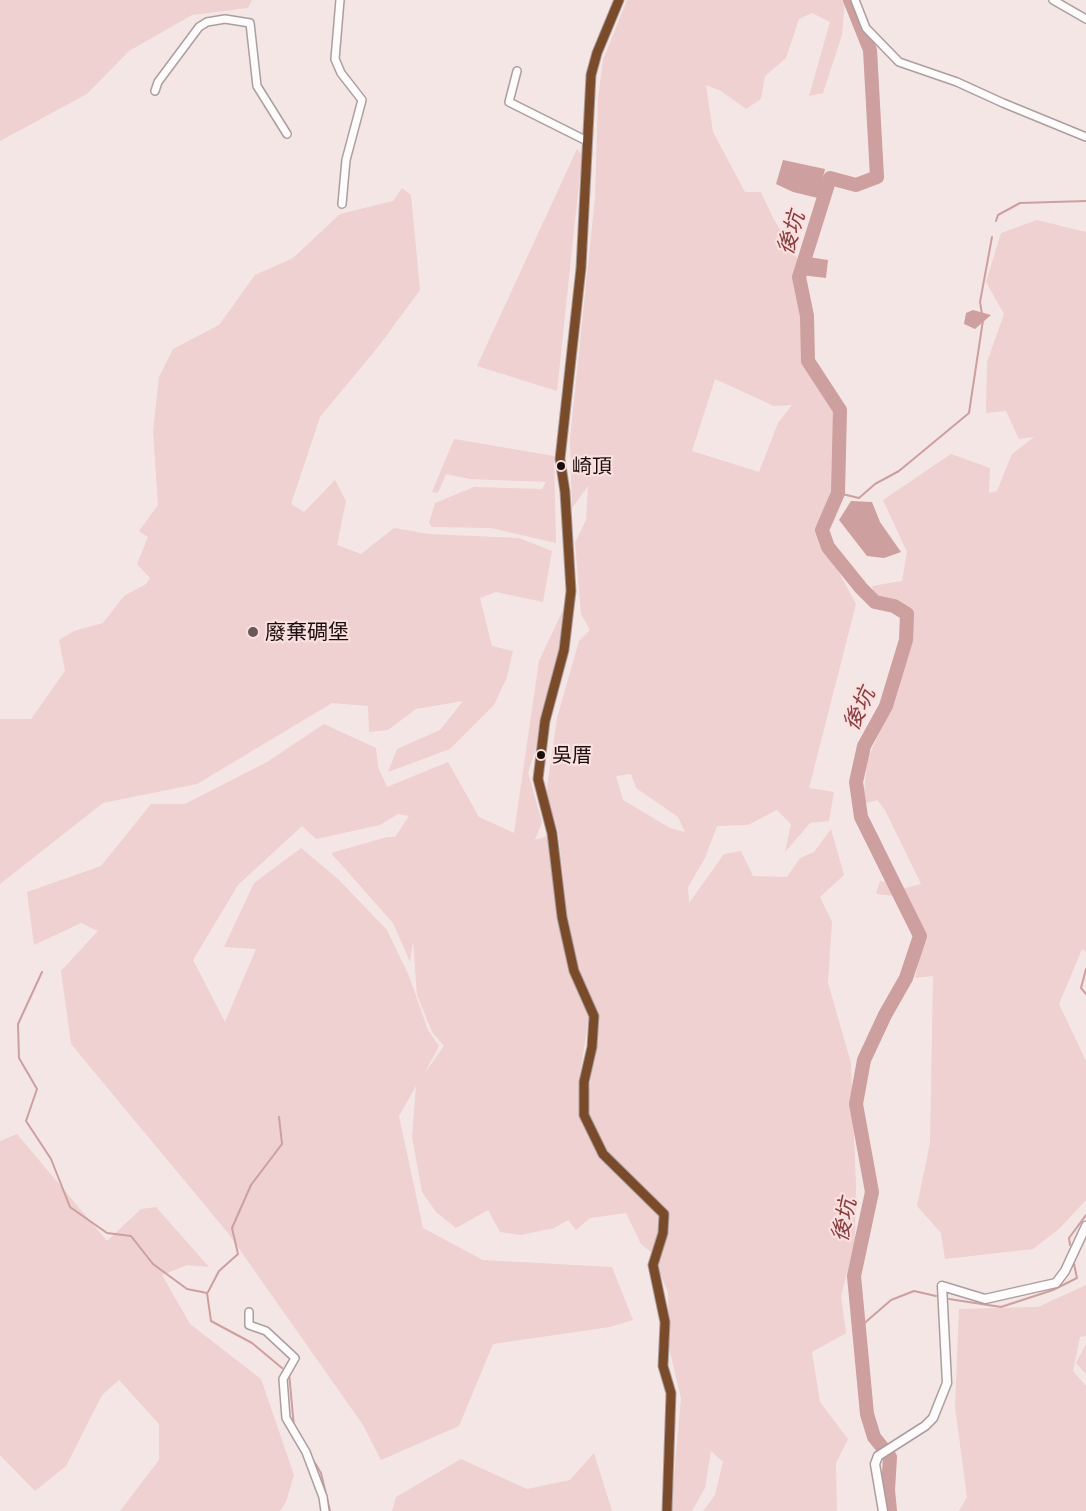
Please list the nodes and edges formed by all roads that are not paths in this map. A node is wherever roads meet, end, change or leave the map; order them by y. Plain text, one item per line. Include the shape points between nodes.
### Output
1 (340, 0) edge
2 (619, 0) edge
3 (855, 0) edge
4 (1053, 0) edge
5 (1086, 19) edge
6 (517, 71) dead end
7 (154, 92) dead end
8 (287, 134) dead end
9 (1086, 137) edge
10 (587, 141) junction
11 (342, 204) dead end
12 (1086, 1226) edge
13 (249, 1312) dead end
14 (325, 1511) edge
15 (667, 1511) edge
16 (883, 1511) edge

1 - 11 street via 335,59 362,100 346,160
2 - 10 street via 591,75
3 - 9 street via 866,28 899,62 957,82
4 - 5 street
6 - 10 street via 509,102
7 - 8 street via 199,27 225,19 250,23 257,86
10 - 15 street via 581,268 560,459 571,591 564,650 545,721 538,779 552,833 562,917 574,971 594,1016 584,1082 584,1115 603,1154 664,1215 653,1265 663,1308 663,1366 671,1393
12 - 16 street via 1056,1283 985,1299 942,1286 947,1383 933,1418 881,1453 875,1464
13 - 14 street via 249,1325 266,1331 295,1358 283,1379 286,1418 306,1452

